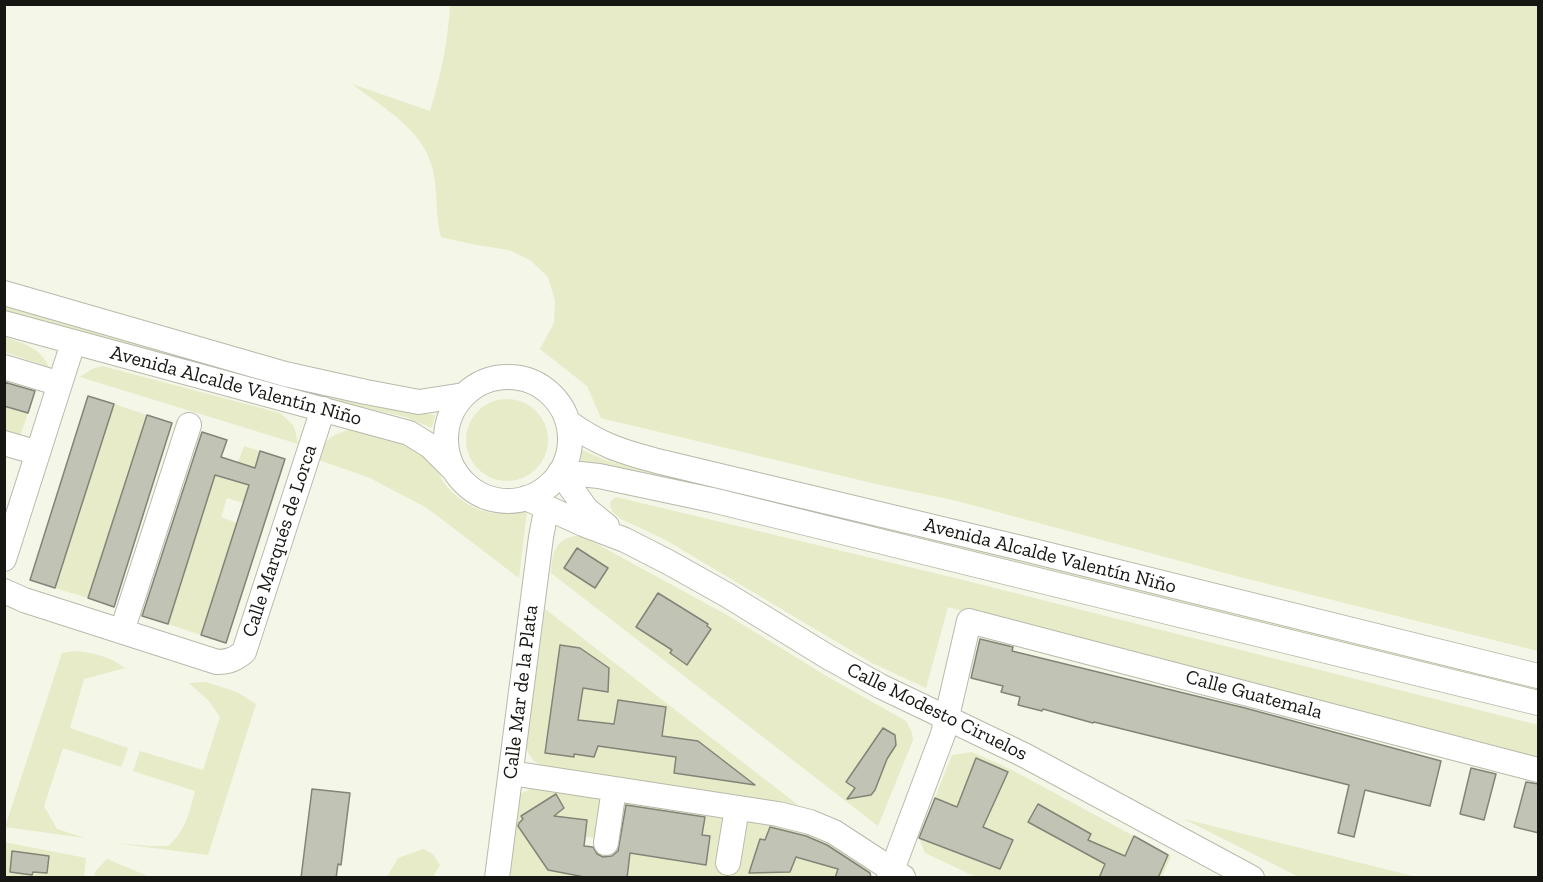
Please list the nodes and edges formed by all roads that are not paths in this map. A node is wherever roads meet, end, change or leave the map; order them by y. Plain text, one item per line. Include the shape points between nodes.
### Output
1 (4, 292) edge
2 (4, 323) edge
3 (73, 343) junction
4 (4, 367) edge
5 (46, 380) dead end
6 (464, 395) junction
7 (323, 410) junction
8 (568, 423) junction
9 (189, 425) dead end
10 (4, 443) edge
11 (38, 453) junction
12 (455, 471) junction
13 (561, 472) junction
14 (617, 480) junction
15 (526, 498) junction
16 (550, 509) junction
17 (597, 518) junction
18 (625, 540) junction
19 (4, 559) edge
20 (4, 591) edge
21 (122, 631) junction
22 (1539, 676) edge
23 (1539, 702) edge
24 (948, 718) junction
25 (1539, 770) edge
26 (511, 773) junction
27 (614, 789) junction
28 (737, 808) junction
29 (606, 843) dead end
30 (728, 863) dead end
31 (894, 875) edge
32 (497, 878) edge
33 (1252, 878) edge

1 - 6 street, Avenida Alcalde Valentín Niño via 285,374 366,393 419,402
2 - 3 street, Avenida Alcalde Valentín Niño
3 - 7 street, Avenida Alcalde Valentín Niño
3 - 11 street
4 - 5 street
6 - 8 street via 492,379 524,379 552,395
6 - 12 street via 448,423 448,456
7 - 12 street, Avenida Alcalde Valentín Niño via 409,433 430,446
7 - 21 street, Calle Marqués de Lorca via 244,652 228,662 217,662
8 - 13 street via 568,456
8 - 22 street, Avenida Alcalde Valentín Niño via 615,450 657,461
9 - 21 street
10 - 11 street
11 - 19 street
12 - 15 street via 478,493 494,499
13 - 14 street, Avenida Alcalde Valentín Niño
13 - 15 street via 545,489
13 - 17 street, Calle Modesto Ciruelos via 579,500
14 - 17 street via 600,496
14 - 23 street, Avenida Alcalde Valentín Niño
15 - 16 street, Calle Modesto Ciruelos
16 - 18 street, Calle Modesto Ciruelos
16 - 26 street, Calle Mar de la Plata via 540,548
17 - 18 street, Calle Modesto Ciruelos
18 - 24 street, Calle Modesto Ciruelos via 880,686
20 - 21 street, Calle Marqués de Lorca
24 - 25 street, Calle Guatemala via 969,621
24 - 31 street
24 - 33 street, Calle Modesto Ciruelos via 1054,770
26 - 27 street
26 - 32 street, Calle Mar de la Plata
27 - 28 street
27 - 29 street
28 - 30 street
28 - 31 street via 810,822 834,832

